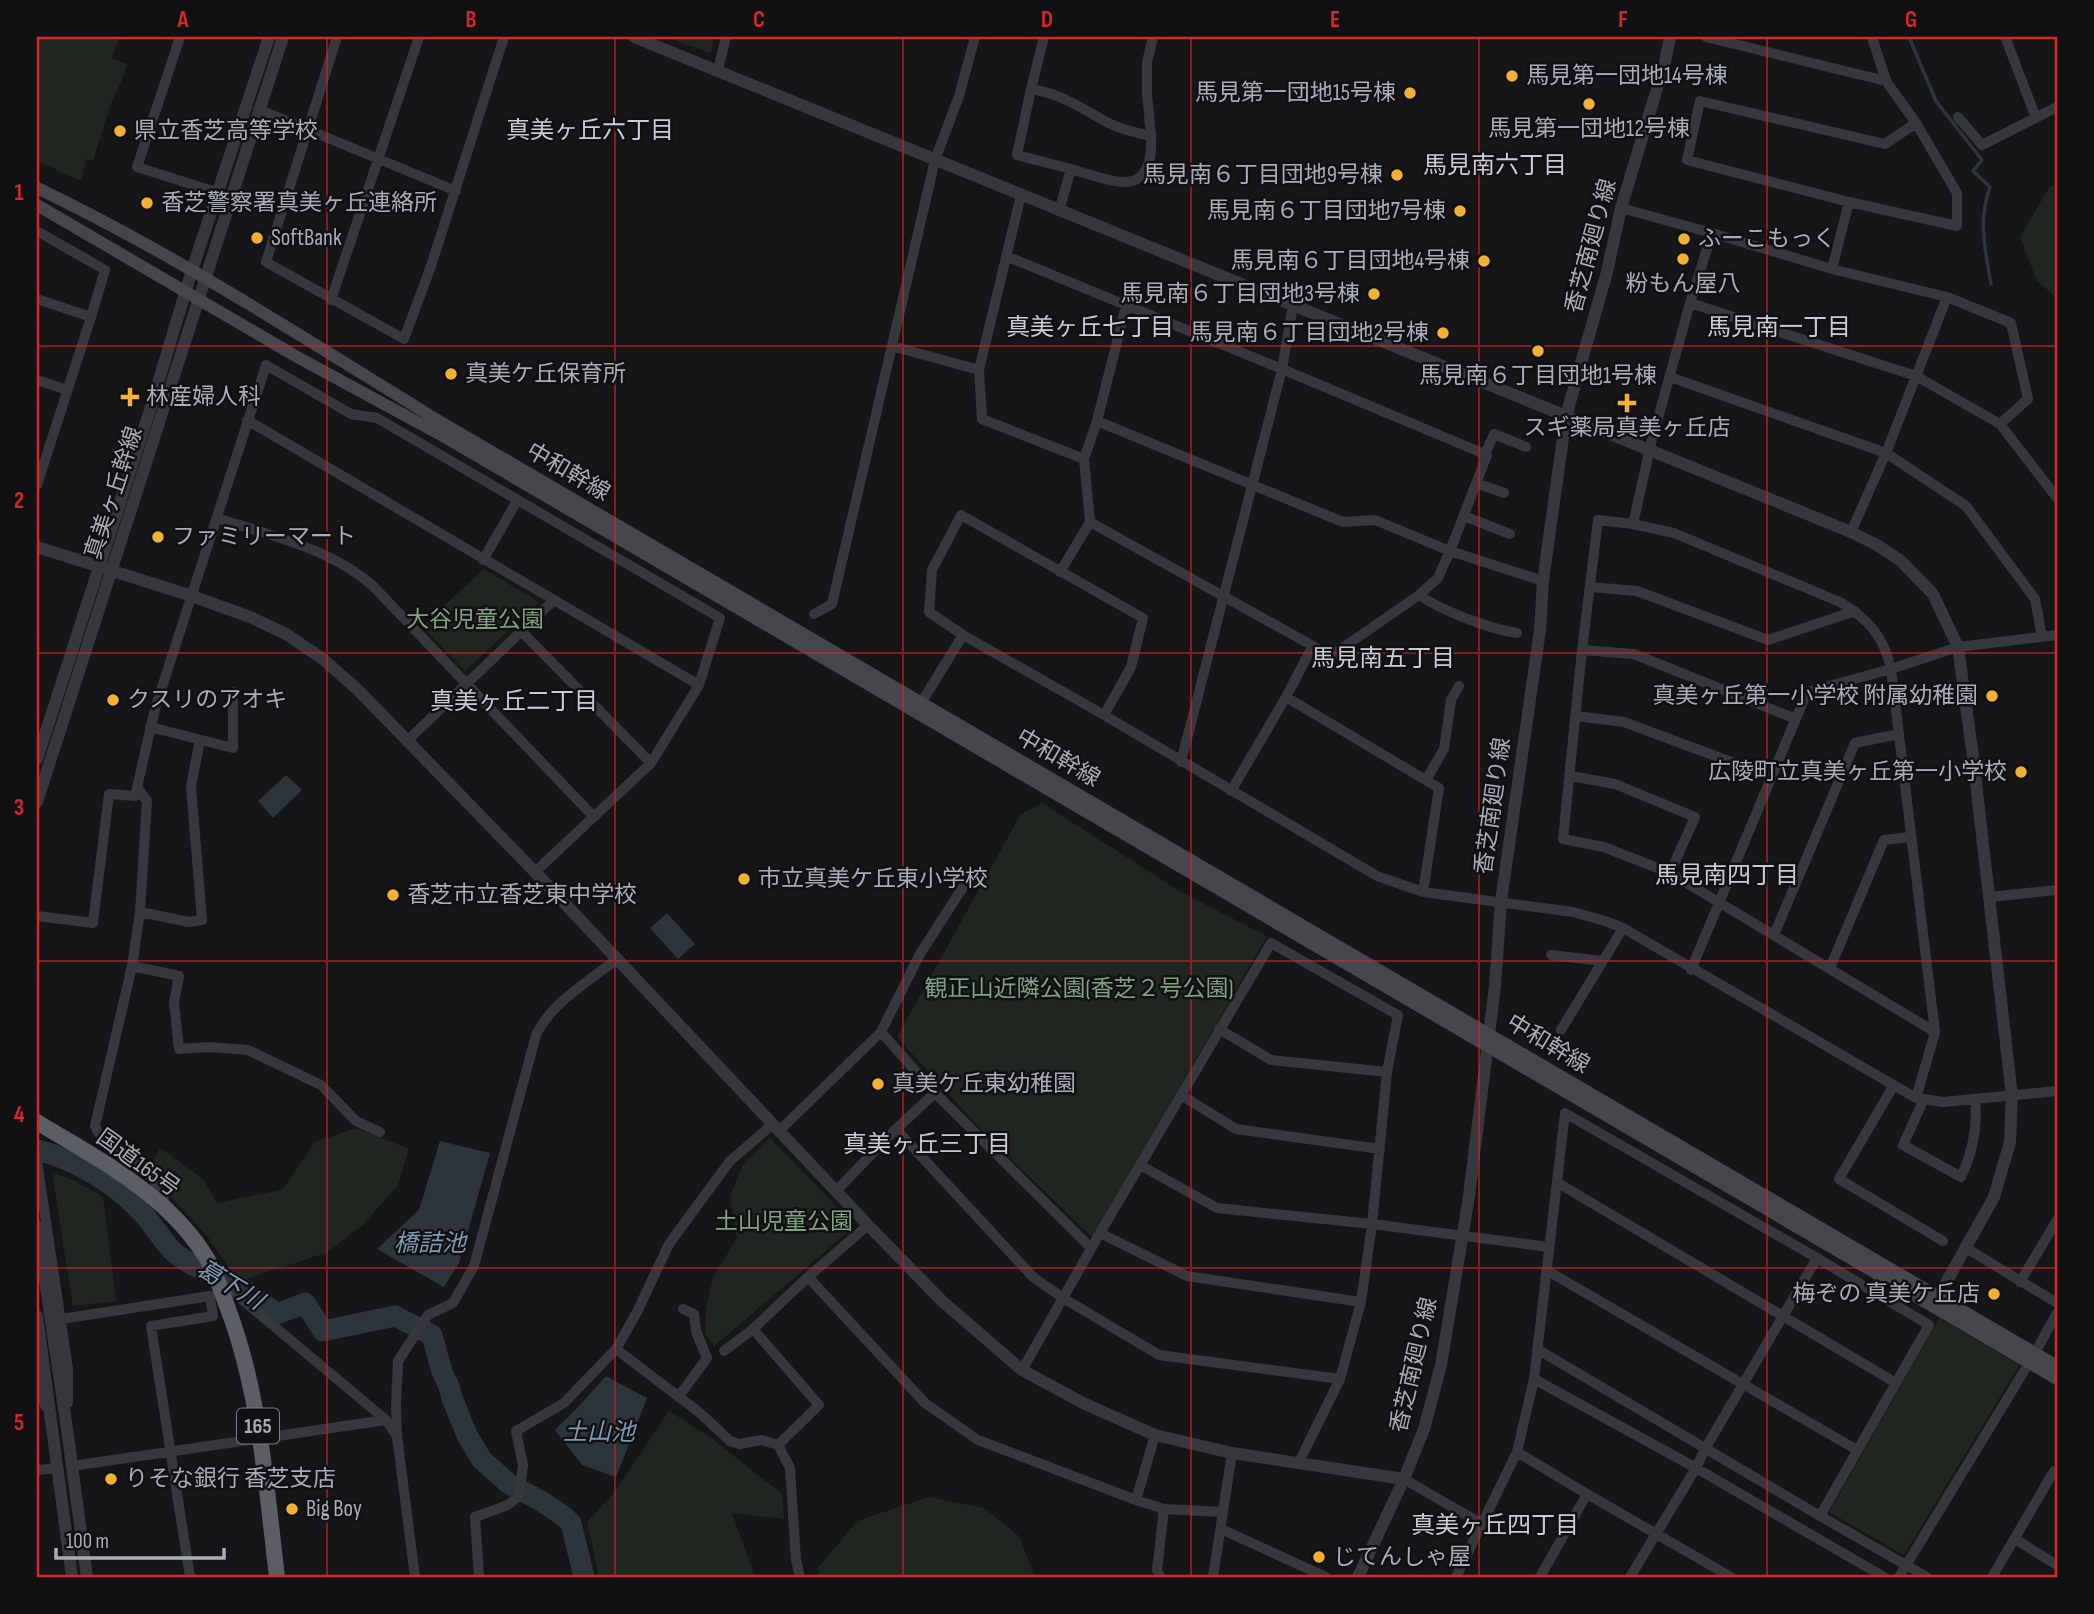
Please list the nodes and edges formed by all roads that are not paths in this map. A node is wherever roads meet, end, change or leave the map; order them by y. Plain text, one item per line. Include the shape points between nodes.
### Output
1 (180, 37) edge
2 (269, 37) edge
3 (283, 37) edge
4 (337, 37) edge
5 (419, 37) edge
6 (503, 37) edge
7 (634, 37) edge
8 (726, 37) edge
9 (975, 37) edge
10 (1044, 37) edge
11 (1153, 37) edge
12 (1670, 37) edge
13 (1706, 37) edge
14 (1872, 37) edge
15 (1718, 38) edge
16 (2006, 39) dead end
17 (718, 70) junction
18 (1886, 81) junction
19 (1031, 89) junction
20 (2057, 107) edge
21 (258, 110) junction
22 (1958, 117) dead end
23 (2036, 118) junction
24 (1916, 123) junction
25 (307, 131) junction
26 (1151, 136) junction
27 (378, 159) junction
28 (935, 160) junction
29 (1071, 169) junction
30 (37, 188) edge
31 (456, 191) junction
32 (219, 193) junction
33 (1021, 195) junction
34 (1849, 202) junction
35 (37, 205) edge
36 (1622, 208) junction
37 (1059, 211) junction
38 (37, 231) edge
39 (1712, 233) junction
40 (1006, 257) junction
41 (1832, 269) junction
42 (192, 270) junction
43 (205, 277) junction
44 (192, 295) junction
45 (1947, 297) junction
46 (37, 299) edge
47 (331, 300) junction
48 (1690, 303) junction
49 (1293, 305) junction
50 (1126, 306) junction
51 (91, 317) junction
52 (892, 346) junction
53 (1282, 369) junction
54 (979, 370) junction
55 (1916, 376) junction
56 (1670, 377) junction
57 (37, 380) edge
58 (68, 390) junction
59 (1566, 416) junction
60 (247, 420) junction
61 (1097, 421) junction
62 (2000, 424) junction
63 (1526, 447) dead end
64 (1651, 451) junction
65 (1886, 453) junction
66 (1485, 454) junction
67 (1084, 459) junction
68 (40, 461) edge
69 (1476, 483) junction
70 (37, 485) edge
71 (1250, 485) junction
72 (1504, 493) dead end
73 (2057, 498) edge
74 (517, 502) junction
75 (1464, 516) junction
76 (217, 518) junction
77 (1090, 522) junction
78 (1633, 524) junction
79 (1851, 532) junction
80 (1510, 534) dead end
81 (37, 547) edge
82 (1450, 551) junction
83 (483, 560) junction
84 (98, 568) junction
85 (111, 572) junction
86 (1060, 572) junction
87 (1543, 581) junction
88 (1590, 587) junction
89 (192, 596) junction
90 (1222, 596) junction
91 (1419, 596) junction
92 (553, 601) junction
93 (1855, 611) junction
94 (814, 614) dead end
95 (522, 632) junction
96 (1517, 634) dead end
97 (963, 635) junction
98 (2057, 635) edge
99 (2042, 637) junction
100 (1312, 647) junction
101 (1958, 647) junction
102 (1582, 650) junction
103 (1891, 669) junction
104 (466, 684) junction
105 (699, 685) junction
106 (1459, 686) dead end
107 (233, 692) dead end
108 (1286, 697) junction
109 (921, 703) junction
110 (1104, 715) junction
111 (1576, 716) junction
112 (1796, 719) junction
113 (150, 727) junction
114 (1899, 734) junction
115 (200, 740) junction
116 (407, 741) junction
117 (37, 759) edge
118 (1181, 762) junction
119 (651, 763) junction
120 (1571, 776) junction
121 (1772, 777) junction
122 (1426, 780) junction
123 (137, 787) junction
124 (1231, 791) junction
125 (37, 802) edge
126 (593, 816) junction
127 (1910, 837) junction
128 (535, 872) junction
129 (1670, 873) junction
130 (967, 881) dead end
131 (2057, 890) edge
132 (1423, 892) junction
133 (1989, 897) junction
134 (1501, 901) junction
135 (1719, 902) junction
136 (140, 912) junction
137 (37, 916) edge
138 (1623, 929) junction
139 (1774, 935) junction
140 (1551, 955) dead end
141 (617, 958) junction
142 (1603, 961) junction
143 (132, 966) junction
144 (1830, 968) junction
145 (1691, 970) junction
146 (1219, 1029) junction
147 (1561, 1030) dead end
148 (881, 1032) junction
149 (1935, 1032) junction
150 (1487, 1039) junction
151 (1387, 1072) junction
152 (1894, 1085) junction
153 (2057, 1091) edge
154 (935, 1093) junction
155 (1181, 1095) junction
156 (2012, 1096) junction
157 (1920, 1098) junction
158 (1975, 1099) junction
159 (37, 1122) edge
160 (776, 1127) junction
161 (896, 1129) junction
162 (380, 1132) dead end
163 (1380, 1149) junction
164 (37, 1160) edge
165 (1140, 1166) junction
166 (1558, 1183) junction
167 (835, 1191) junction
168 (167, 1210) junction
169 (2057, 1220) edge
170 (1372, 1224) junction
171 (37, 1226) edge
172 (868, 1226) junction
173 (1100, 1233) junction
174 (1462, 1236) junction
175 (1943, 1241) dead end
176 (1549, 1247) junction
177 (1091, 1248) junction
178 (1966, 1248) junction
179 (1817, 1258) junction
180 (1546, 1270) junction
181 (808, 1278) junction
182 (217, 1279) junction
183 (2020, 1282) junction
184 (1063, 1298) junction
185 (1936, 1301) junction
186 (1361, 1302) junction
187 (2057, 1303) edge
188 (683, 1309) dead end
189 (2057, 1313) edge
190 (37, 1316) edge
191 (1783, 1316) junction
192 (61, 1319) junction
193 (753, 1329) junction
194 (616, 1349) junction
195 (1537, 1349) junction
196 (724, 1351) dead end
197 (2032, 1358) junction
198 (2057, 1366) edge
199 (1022, 1370) junction
200 (1340, 1378) junction
201 (2057, 1378) edge
202 (1534, 1379) junction
203 (37, 1382) edge
204 (1743, 1383) junction
205 (1896, 1383) junction
206 (680, 1396) junction
207 (386, 1419) junction
208 (67, 1429) junction
209 (53, 1430) junction
210 (1155, 1435) junction
211 (397, 1436) junction
212 (260, 1437) junction
213 (778, 1445) junction
214 (1705, 1449) junction
215 (1857, 1450) junction
216 (171, 1451) junction
217 (1517, 1452) junction
218 (1232, 1453) junction
219 (1298, 1464) junction
220 (72, 1466) junction
221 (58, 1468) junction
222 (1696, 1468) junction
223 (2056, 1469) edge
224 (37, 1470) edge
225 (1404, 1479) junction
226 (1587, 1494) junction
227 (1136, 1500) junction
228 (1164, 1509) junction
229 (1222, 1512) junction
230 (1820, 1516) junction
231 (1482, 1524) junction
232 (1221, 1529) junction
233 (1655, 1533) junction
234 (2015, 1539) junction
235 (2057, 1565) edge
236 (1906, 1566) junction
237 (72, 1577) edge
238 (87, 1577) edge
239 (190, 1577) edge
240 (277, 1577) edge
241 (415, 1577) edge
242 (479, 1577) edge
243 (800, 1577) edge
244 (1160, 1577) edge
245 (1213, 1577) edge
246 (1326, 1577) edge
247 (1358, 1577) edge
248 (1456, 1577) edge
249 (1540, 1577) edge
250 (1630, 1577) edge
251 (1731, 1577) edge
252 (1884, 1577) edge
253 (1899, 1577) edge
254 (1927, 1577) edge
255 (1992, 1577) edge

1 - 32 street via 137,167
2 - 32 street, 真美ヶ丘幹線
3 - 21 street, 真美ヶ丘幹線
4 - 25 street
5 - 27 street
6 - 31 street
7 - 17 street
8 - 17 street
9 - 28 street
10 - 19 street
11 - 26 street via 1147,62
12 - 36 street, 香芝南廻り線
13 - 15 street
14 - 18 street
15 - 18 street
16 - 23 street
17 - 28 street
18 - 24 street
19 - 26 street via 1070,100 1120,128
19 - 29 street via 1017,155
20 - 23 street
21 - 25 street
21 - 43 street, 真美ヶ丘幹線
22 - 23 street via 1982,145
24 - 34 street via 1957,193 1957,226
24 - 34 street via 1885,144 1700,101 1687,160
25 - 27 street
25 - 47 street via 266,262
26 - 29 street via 1146,172 1134,182 1120,183
27 - 31 street
27 - 47 street
28 - 33 street
28 - 52 street
29 - 37 street
30 - 42 main road, 中和幹線
31 - 47 street via 404,339
32 - 42 street, 真美ヶ丘幹線
33 - 37 street
33 - 40 street
34 - 41 street
35 - 44 main road, 中和幹線
36 - 39 street
36 - 59 street, 香芝南廻り線
37 - 49 street
38 - 51 street via 105,270
39 - 41 street
39 - 48 street
40 - 50 street
40 - 54 street
41 - 45 street
42 - 43 main road, 中和幹線
42 - 44 street, 真美ヶ丘幹線
43 - 44 street, 真美ヶ丘幹線
43 - 109 main road, 中和幹線 via 439,421
44 - 84 street, 真美ヶ丘幹線
44 - 85 street, 真美ヶ丘幹線
44 - 150 main road, 中和幹線
45 - 55 street
45 - 62 street via 2011,323 2028,400
46 - 51 street
48 - 55 street
48 - 56 street
49 - 53 street
49 - 59 street
50 - 53 street
50 - 61 street
51 - 58 street
52 - 54 street
52 - 94 street via 832,604
53 - 66 street
53 - 71 street
54 - 67 street via 982,419
55 - 62 street
55 - 65 street
56 - 64 street
56 - 65 street
57 - 58 street
58 - 68 street
59 - 64 street
59 - 87 street, 香芝南廻り線
60 - 74 street via 266,365 351,414 377,418
60 - 76 street
60 - 83 street
61 - 67 street
61 - 71 street
62 - 73 street
63 - 66 street via 1494,434
64 - 78 street
64 - 79 street
65 - 79 street
65 - 99 street via 1966,506 2035,599
66 - 69 street
67 - 77 street
68 - 70 street
69 - 72 street
69 - 75 street
71 - 82 street via 1343,522 1375,520
71 - 90 street
74 - 83 street
74 - 105 street via 720,618
75 - 80 street
75 - 82 street
76 - 89 street
76 - 104 street via 321,553 359,574
77 - 86 street
77 - 90 street
78 - 88 street via 1598,520
78 - 93 street via 1674,533
79 - 101 street via 1901,561 1933,594
81 - 84 street
82 - 87 street
82 - 91 street via 1438,578
83 - 92 street
84 - 85 street
84 - 117 street, 真美ヶ丘幹線
85 - 89 street
85 - 125 street, 真美ヶ丘幹線
86 - 97 street via 961,515 932,570 929,612
86 - 110 street via 1143,618 1131,667
87 - 134 street, 香芝南廻り線
88 - 93 street via 1637,591 1768,640
88 - 102 street
89 - 113 street
89 - 116 street via 268,625 323,659
90 - 100 street
90 - 118 street
91 - 96 street
91 - 100 street via 1331,656
92 - 95 street
92 - 105 street
93 - 103 street via 1881,637
95 - 104 street
95 - 119 street
97 - 109 street
97 - 110 street
98 - 99 street
99 - 101 street
100 - 108 street
101 - 103 street
101 - 133 street
102 - 111 street
102 - 112 street via 1634,654
103 - 112 street via 1807,692
103 - 114 street
104 - 116 street
104 - 126 street
105 - 119 street
106 - 122 street via 1451,700 1444,750
107 - 115 street via 233,748
108 - 122 street
108 - 124 street
109 - 150 main road, 中和幹線
110 - 118 street
111 - 120 street
111 - 121 street via 1624,722
112 - 121 street
113 - 115 street
113 - 123 street
114 - 127 street
114 - 139 street via 1855,743
115 - 136 street via 191,786 202,920 189,922
116 - 128 street
118 - 124 street
119 - 126 street
120 - 129 street via 1563,839 1604,847
120 - 129 street via 1615,784 1695,817
121 - 135 street
122 - 132 street via 1438,788
123 - 136 street via 147,800
123 - 137 street via 135,796 109,794 93,923
124 - 132 street via 1377,876
126 - 128 street
127 - 144 street via 1884,840
127 - 149 street
128 - 141 street
129 - 135 street
130 - 148 street via 920,954
131 - 133 street
132 - 134 street
133 - 156 street
134 - 138 street via 1573,912
134 - 150 street, 香芝南廻り線
135 - 139 street
135 - 145 street
136 - 143 street
138 - 142 street
138 - 145 street
139 - 144 street
140 - 142 street
141 - 160 street
141 - 211 street via 542,1022 536,1035 474,1266 453,1303 428,1315 398,1361
142 - 147 street
143 - 162 street via 179,976 174,1002 178,1049 248,1050 321,1085 356,1121
143 - 168 street via 95,1126 100,1136 157,1183
144 - 149 street
145 - 152 street
146 - 151 street via 1271,1060
146 - 151 street via 1271,943 1398,1015
146 - 155 street
148 - 154 street
148 - 160 street
149 - 157 street
150 - 174 street, 香芝南廻り線
150 - 185 main road, 中和幹線
151 - 163 street
152 - 157 street
152 - 175 street via 1839,1179
153 - 156 street
154 - 161 street
154 - 177 street
155 - 163 street via 1236,1129
155 - 165 street
156 - 158 street
156 - 178 street via 2010,1142 1994,1198
157 - 158 street via 1943,1102
157 - 158 street via 1903,1145 1961,1177 1974,1140
159 - 168 highway, 国道165号 / 165 via 133,1181
160 - 167 street
160 - 194 street via 730,1161 669,1244
161 - 167 street
161 - 184 street via 1033,1277
163 - 170 street
164 - 192 street
165 - 170 street via 1217,1208
165 - 173 street
166 - 176 street
166 - 179 street via 1565,1113
166 - 191 street
167 - 172 street
168 - 182 highway, 国道165号 / 165 via 188,1233
169 - 183 street
170 - 174 street
170 - 186 street
171 - 208 street
172 - 181 street
172 - 199 street via 942,1301
173 - 177 street
173 - 186 street via 1187,1276
174 - 176 street
174 - 225 street, 香芝南廻り線 via 1441,1365 1424,1429
176 - 180 street
177 - 184 street
178 - 183 street
178 - 185 street
179 - 191 street
179 - 205 street via 1929,1325
180 - 195 street
180 - 204 street
181 - 193 street
181 - 227 street via 925,1403 978,1440
182 - 207 street
182 - 212 highway, 国道165号 / 165 via 245,1358
183 - 187 street
184 - 199 street
184 - 200 street via 1159,1355
185 - 197 main road, 中和幹線
186 - 200 street
188 - 206 street via 694,1314 707,1358
189 - 197 street
190 - 209 street
191 - 204 street
191 - 205 street
192 - 208 street via 68,1369
192 - 216 street via 210,1296 213,1316 151,1326
193 - 196 street
193 - 213 street via 819,1405
194 - 206 street
194 - 242 street via 564,1403 516,1431 523,1465 519,1496 475,1517
195 - 202 street
195 - 214 street
197 - 198 main road, 中和幹線
197 - 201 main road, 中和幹線
197 - 236 street
199 - 210 street
200 - 219 street
202 - 217 street
202 - 222 street
203 - 209 street
204 - 214 street
204 - 215 street
205 - 215 street
206 - 213 street via 730,1441 762,1440
207 - 211 street
207 - 212 street
208 - 220 street
209 - 221 street
210 - 218 street
210 - 227 street
211 - 241 street
212 - 216 street
212 - 240 highway, 国道165号 / 165
213 - 243 street via 790,1468
214 - 222 street
214 - 230 street
215 - 230 street
216 - 220 street
216 - 239 street
217 - 226 street
217 - 231 street
218 - 219 street
218 - 229 street
219 - 225 street
220 - 238 street
221 - 224 street
221 - 237 street
222 - 233 street
222 - 252 street
223 - 234 street
225 - 231 street
225 - 247 street, 香芝南廻り線
226 - 233 street
226 - 249 street
227 - 228 street
228 - 229 street
228 - 244 street
229 - 232 street
230 - 236 street
231 - 248 street
232 - 245 street
232 - 246 street
233 - 250 street
233 - 251 street
234 - 235 street
234 - 255 street
236 - 253 street
236 - 254 street

